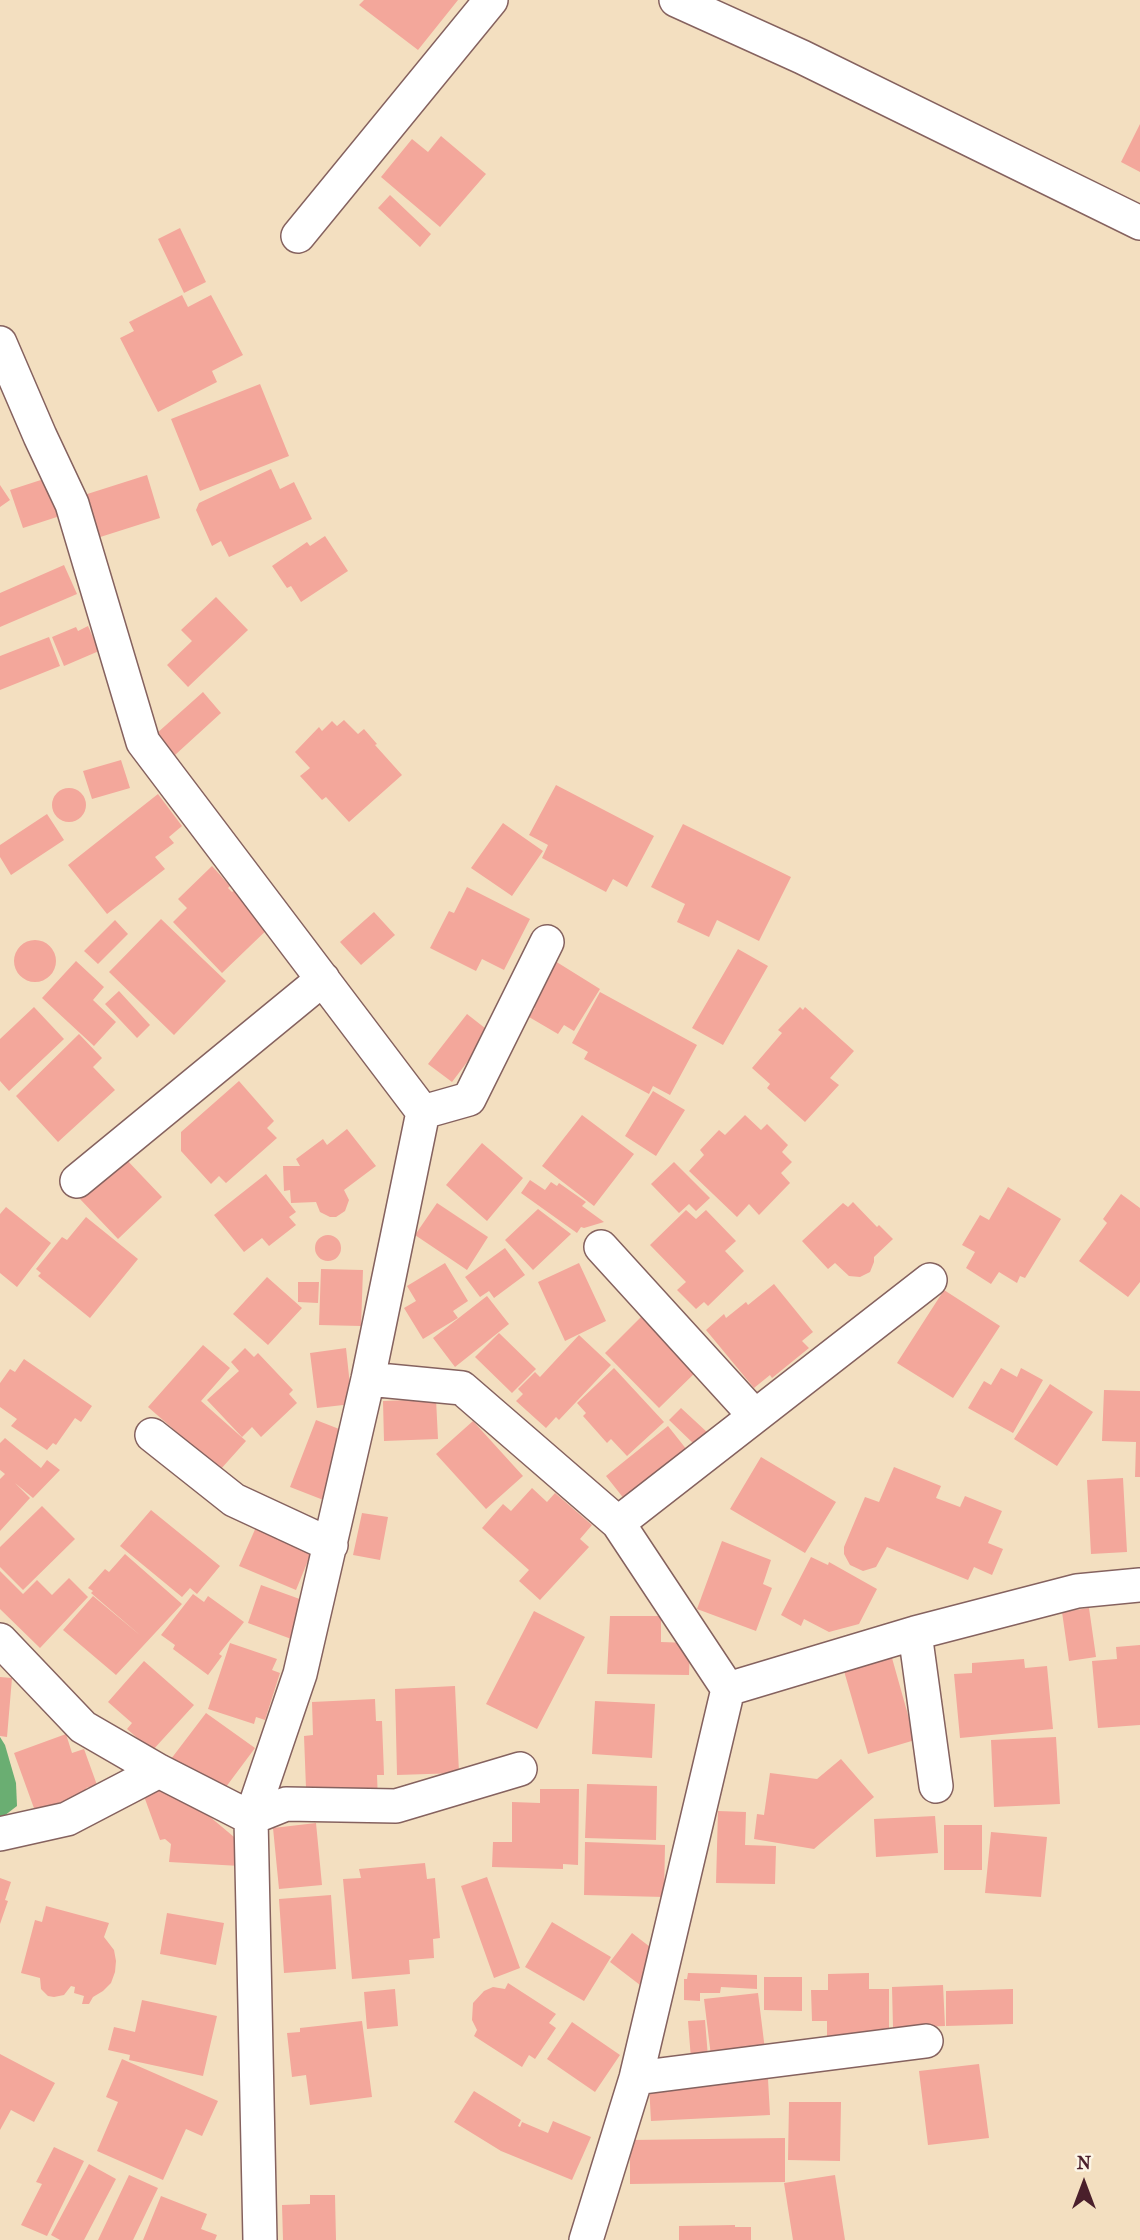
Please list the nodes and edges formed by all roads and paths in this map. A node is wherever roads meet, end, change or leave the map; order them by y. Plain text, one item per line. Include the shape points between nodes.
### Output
1 (491, 0) edge
2 (676, 0) edge
3 (1140, 223) edge
4 (298, 236) dead end
5 (0, 343) edge
6 (547, 942) dead end
7 (323, 979) junction
8 (423, 1112) junction
9 (77, 1181) dead end
10 (601, 1247) dead end
11 (930, 1280) dead end
12 (368, 1379) junction
13 (755, 1416) junction
14 (152, 1435) dead end
15 (618, 1523) junction
16 (331, 1545) junction
17 (1140, 1585) edge
18 (915, 1633) junction
19 (0, 1640) edge
20 (728, 1689) junction
21 (520, 1769) dead end
22 (159, 1771) junction
23 (936, 1786) dead end
24 (251, 1818) junction
25 (0, 1834) edge
26 (926, 2042) dead end
27 (636, 2078) junction
28 (260, 2240) edge
29 (586, 2240) edge

1 - 4 street
2 - 3 street
5 - 7 street via 72,504 143,741
6 - 8 street via 469,1099
7 - 8 street
7 - 9 street
8 - 12 street
10 - 13 street
11 - 13 street
12 - 15 street via 462,1388
12 - 16 street
13 - 15 street
14 - 16 street via 234,1500
15 - 20 street
16 - 24 street via 300,1674
17 - 18 street via 1077,1591
18 - 20 street
18 - 23 street
19 - 22 street via 83,1727
20 - 27 street
21 - 24 street via 396,1806 286,1804
22 - 24 street
22 - 25 street via 67,1819
24 - 28 street
26 - 27 street
27 - 29 street

